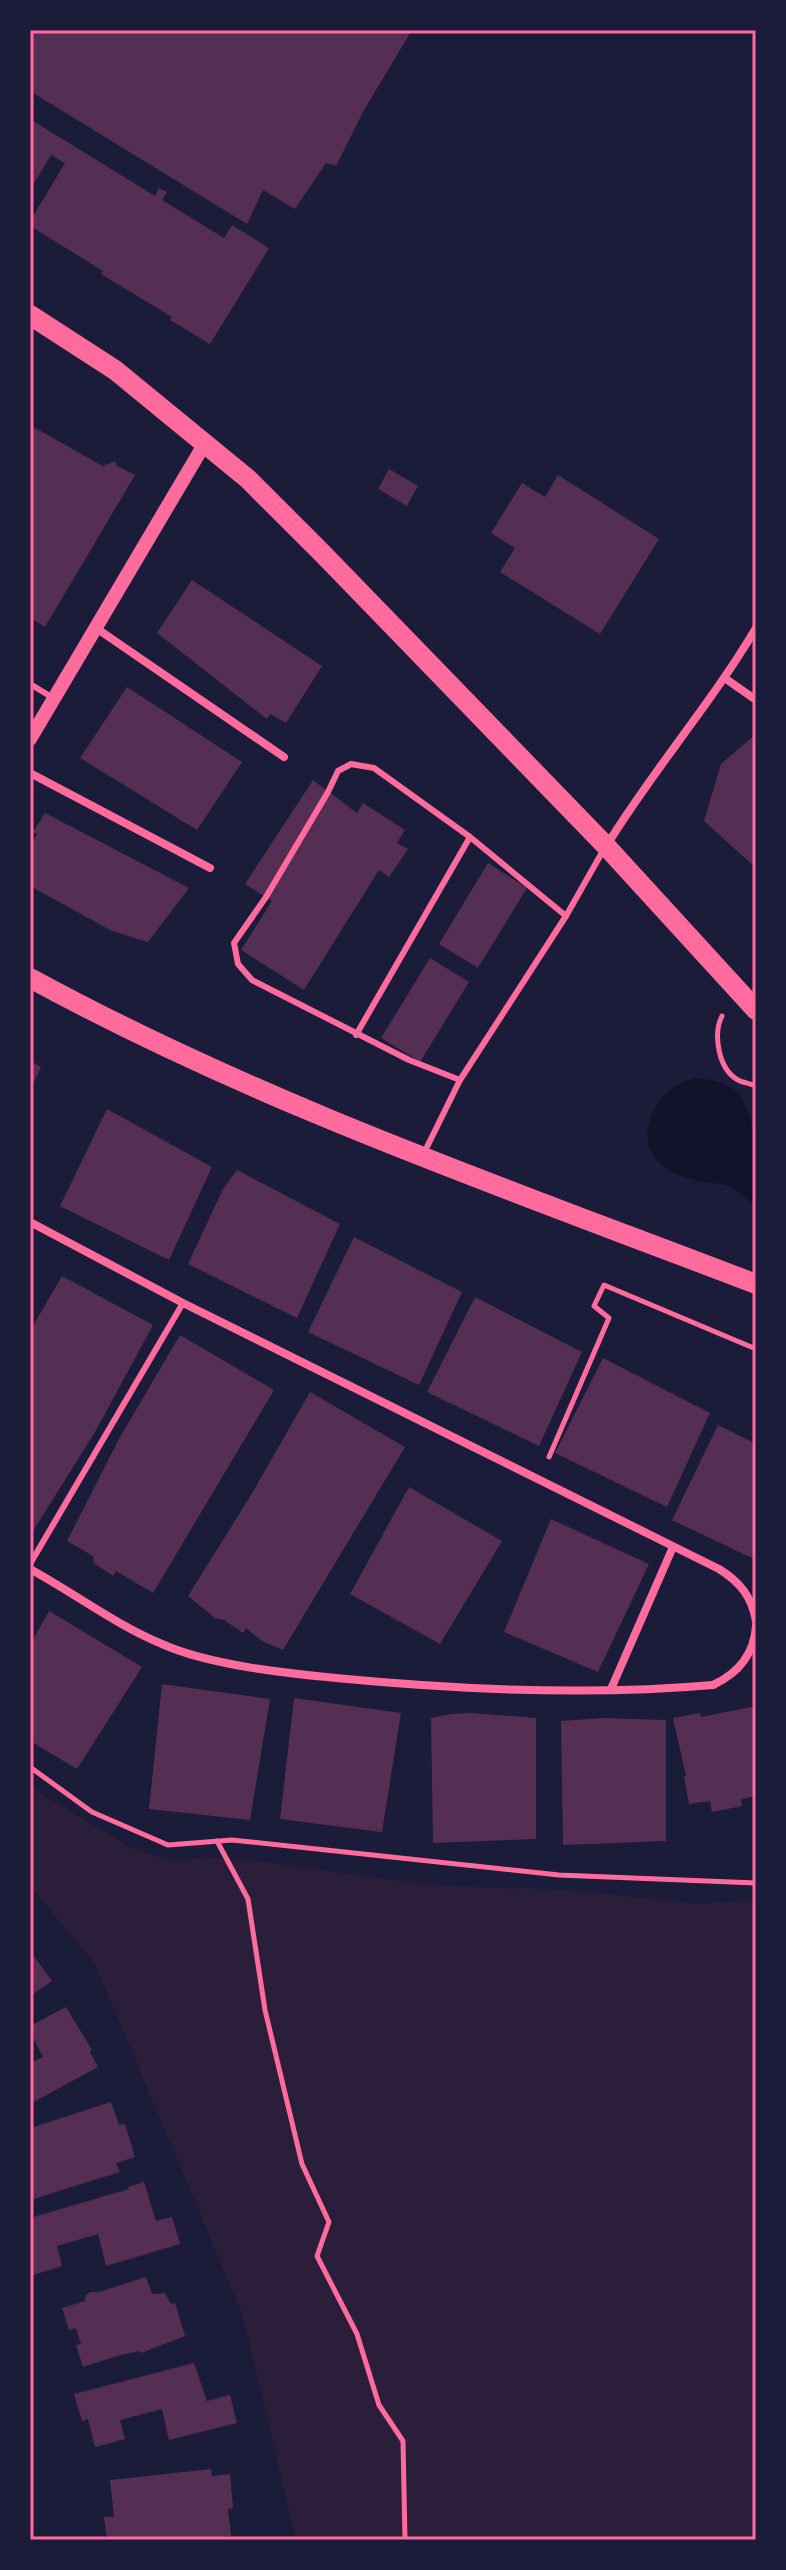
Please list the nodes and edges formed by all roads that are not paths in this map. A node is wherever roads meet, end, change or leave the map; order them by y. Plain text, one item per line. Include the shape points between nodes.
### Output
1 (30, 315) edge
2 (205, 443) junction
3 (96, 628) junction
4 (756, 628) edge
5 (726, 679) junction
6 (30, 684) edge
7 (55, 699) junction
8 (756, 700) edge
9 (30, 739) edge
10 (284, 757) dead end
11 (30, 773) edge
12 (470, 837) junction
13 (606, 846) junction
14 (210, 868) dead end
15 (566, 916) junction
16 (30, 978) edge
17 (756, 1010) edge
18 (356, 1035) junction
19 (460, 1080) junction
20 (422, 1156) junction
21 (30, 1222) edge
22 (756, 1284) edge
23 (183, 1303) junction
24 (673, 1547) junction
25 (30, 1566) edge
26 (756, 1623) edge
27 (755, 1636) edge
28 (611, 1689) junction

1 - 2 main road via 115,370
2 - 3 street
2 - 13 main road via 323,554
3 - 7 street
3 - 10 street
4 - 5 street
5 - 8 street
5 - 13 street
6 - 7 lane
7 - 9 street
11 - 14 street
12 - 15 lane
12 - 18 lane
12 - 18 lane via 374,768 351,764 338,771 234,943 238,964 252,980
13 - 15 lane
13 - 17 main road
15 - 19 lane
16 - 20 main road via 314,1114
18 - 19 lane
19 - 20 lane
20 - 22 main road
21 - 23 street
23 - 24 street
23 - 25 lane
24 - 26 street via 731,1576 748,1597
24 - 28 street
25 - 28 street via 163,1645 217,1659 283,1672 411,1685
26 - 27 street
27 - 28 street via 746,1661 713,1685

